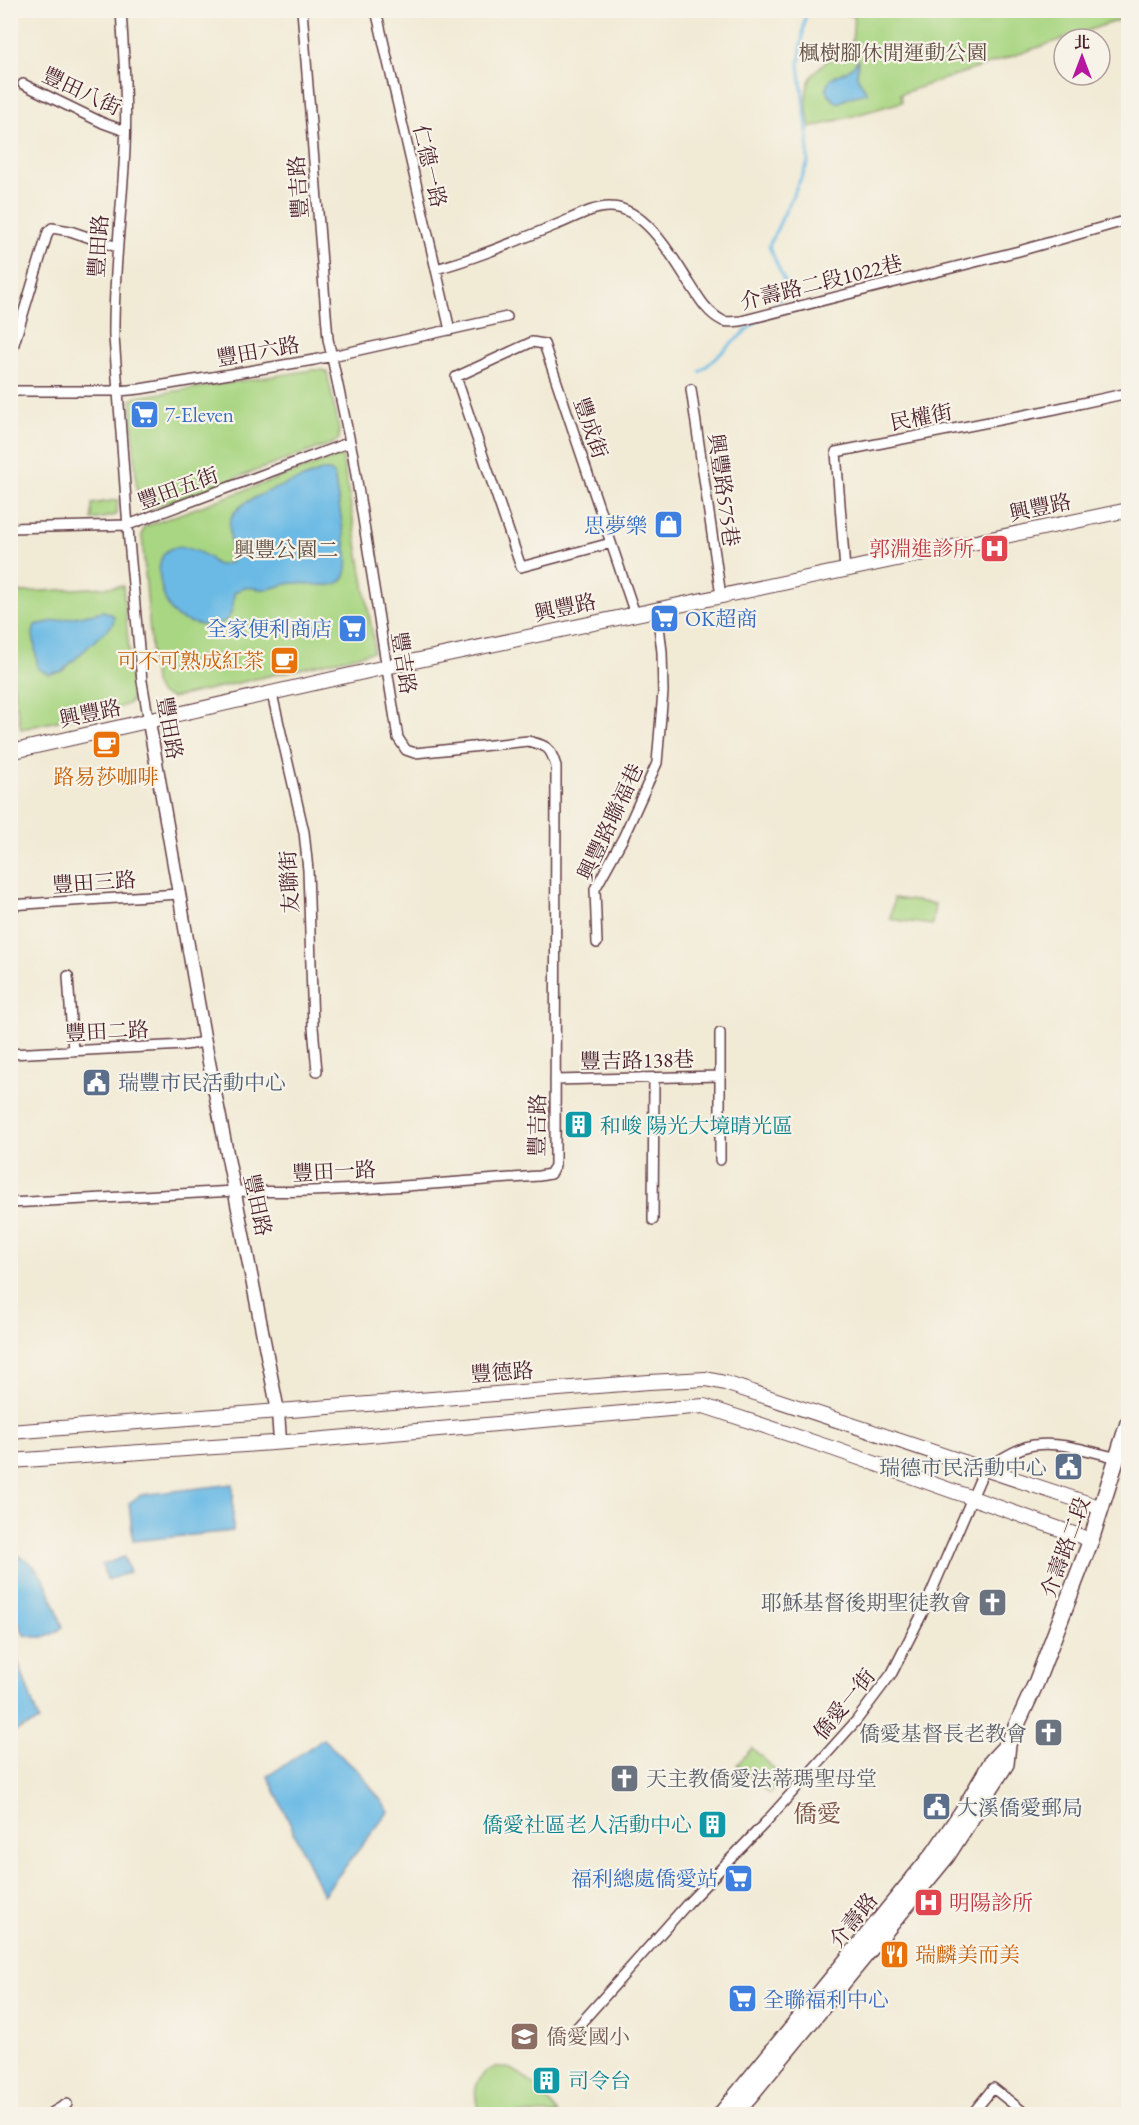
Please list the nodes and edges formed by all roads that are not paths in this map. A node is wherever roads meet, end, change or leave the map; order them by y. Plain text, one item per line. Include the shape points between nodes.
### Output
1 (121, 10) edge
2 (302, 10) edge
3 (376, 10) edge
4 (23, 84) dead end
5 (125, 131) junction
6 (1128, 220) edge
7 (117, 247) junction
8 (436, 269) junction
9 (507, 317) dead end
10 (450, 330) junction
11 (331, 356) junction
12 (10, 357) edge
13 (691, 389) dead end
14 (10, 390) edge
15 (119, 391) junction
16 (1128, 393) edge
17 (350, 442) junction
18 (1128, 510) edge
19 (128, 525) junction
20 (10, 528) edge
21 (611, 543) junction
22 (845, 570) junction
23 (721, 596) junction
24 (657, 609) junction
25 (635, 614) junction
26 (386, 667) junction
27 (272, 694) junction
28 (149, 722) junction
29 (10, 752) edge
30 (179, 894) junction
31 (10, 905) edge
32 (597, 943) dead end
33 (68, 976) dead end
34 (720, 1033) dead end
35 (205, 1042) junction
36 (73, 1051) junction
37 (10, 1054) edge
38 (317, 1071) dead end
39 (719, 1076) junction
40 (654, 1078) junction
41 (555, 1080) junction
42 (720, 1161) dead end
43 (550, 1174) joint
44 (235, 1191) junction
45 (10, 1203) edge
46 (653, 1221) dead end
47 (278, 1411) junction
48 (1128, 1423) edge
49 (10, 1432) edge
50 (280, 1442) junction
51 (1118, 1458) junction
52 (10, 1461) edge
53 (984, 1470) junction
54 (973, 1498) junction
55 (1102, 1508) junction
56 (1091, 1540) junction
57 (1036, 1683) joint
58 (1008, 1744) junction
59 (572, 2033) dead end
60 (67, 2104) dead end
61 (50, 2115) edge
62 (721, 2115) edge
63 (735, 2115) edge
64 (972, 2115) edge
65 (1026, 2115) edge

1 - 5 street, 豐田路
2 - 11 street, 豐吉路
3 - 8 street, 仁德一路
4 - 5 street, 豐田八街
5 - 7 street, 豐田路
6 - 8 street, 介壽路二段1022巷 via 741,321 725,322 713,315 644,220 611,207
7 - 12 street via 70,231 52,228 48,232
7 - 15 street, 豐田路 via 114,307
8 - 10 street, 仁德一路
9 - 10 street, 豐田六路
10 - 11 street, 豐田六路
11 - 15 street, 豐田六路
11 - 17 street, 豐吉路
13 - 23 street, 興豐路575巷
14 - 15 street, 豐田六路
15 - 19 street, 豐田路
16 - 22 street, 民權街 via 836,452
17 - 19 street, 豐田五街
17 - 26 street, 豐吉路
18 - 22 main road, 興豐路
19 - 20 street, 豐田五街
19 - 28 street, 豐田路
21 - 21 street, 豐成街 via 544,344 532,342 456,377 520,567
21 - 25 street, 豐成街
22 - 23 main road, 興豐路
23 - 24 main road, 興豐路
24 - 25 main road, 興豐路
24 - 32 street, 興豐路聯福巷 via 663,692 657,763 595,889
25 - 26 main road, 興豐路
26 - 27 main road, 興豐路
26 - 41 street, 豐吉路 via 398,738 406,750 415,753 528,741 551,751 556,766
27 - 28 main road, 興豐路
27 - 38 street, 友聯街 via 304,831
28 - 29 main road, 興豐路
28 - 30 street, 豐田路
30 - 31 street, 豐田三路
30 - 35 street, 豐田路
33 - 36 street
34 - 39 street
35 - 36 street, 豐田二路
35 - 44 street, 豐田路
36 - 37 street, 豐田二路
39 - 40 street, 豐吉路138巷
39 - 42 street
40 - 41 street, 豐吉路138巷
40 - 46 street
41 - 43 street, 豐吉路 via 556,1154
43 - 44 street, 豐田一路 via 407,1186
44 - 45 street, 豐田一路
44 - 47 street, 豐田路
47 - 49 main road, 豐德路
47 - 50 street, 豐田路
47 - 53 main road, 豐德路 via 706,1379
48 - 51 main road, 介壽路二段
50 - 52 main road
50 - 54 main road via 704,1406
51 - 53 street via 1062,1445 1032,1445
51 - 55 main road, 介壽路二段
53 - 54 street
53 - 55 main road, 豐德路
54 - 56 main road
54 - 59 street, 僑愛一街 via 892,1673 856,1721
55 - 56 main road, 介壽路二段
56 - 57 main road, 介壽路二段
57 - 58 main road, 介壽路
58 - 62 main road, 介壽路 via 992,1761 934,1853
58 - 63 main road, 介壽路 via 1006,1764 947,1856
60 - 61 street
64 - 65 street via 993,2088

